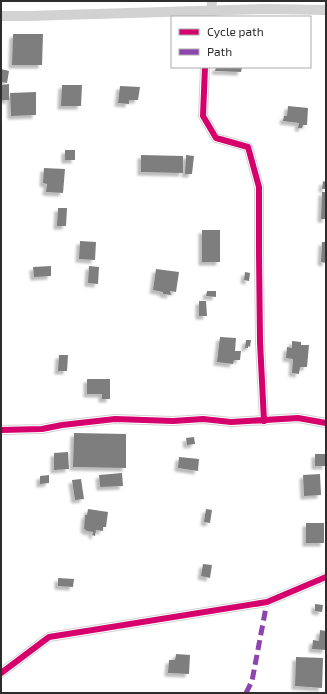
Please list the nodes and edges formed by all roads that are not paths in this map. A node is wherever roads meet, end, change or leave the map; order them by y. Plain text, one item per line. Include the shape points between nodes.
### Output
1 (212, 10) edge
2 (326, 10) edge
3 (1, 16) edge
4 (205, 68) edge
5 (264, 421) junction
6 (326, 423) edge
7 (1, 430) edge
8 (326, 576) edge
9 (1, 673) edge

1 - 2 street
1 - 3 street
4 - 5 street via 203,116 216,138 248,147 259,187 260,334
5 - 6 street via 298,418
5 - 7 street via 115,418 42,429
8 - 9 street via 267,602 49,637

